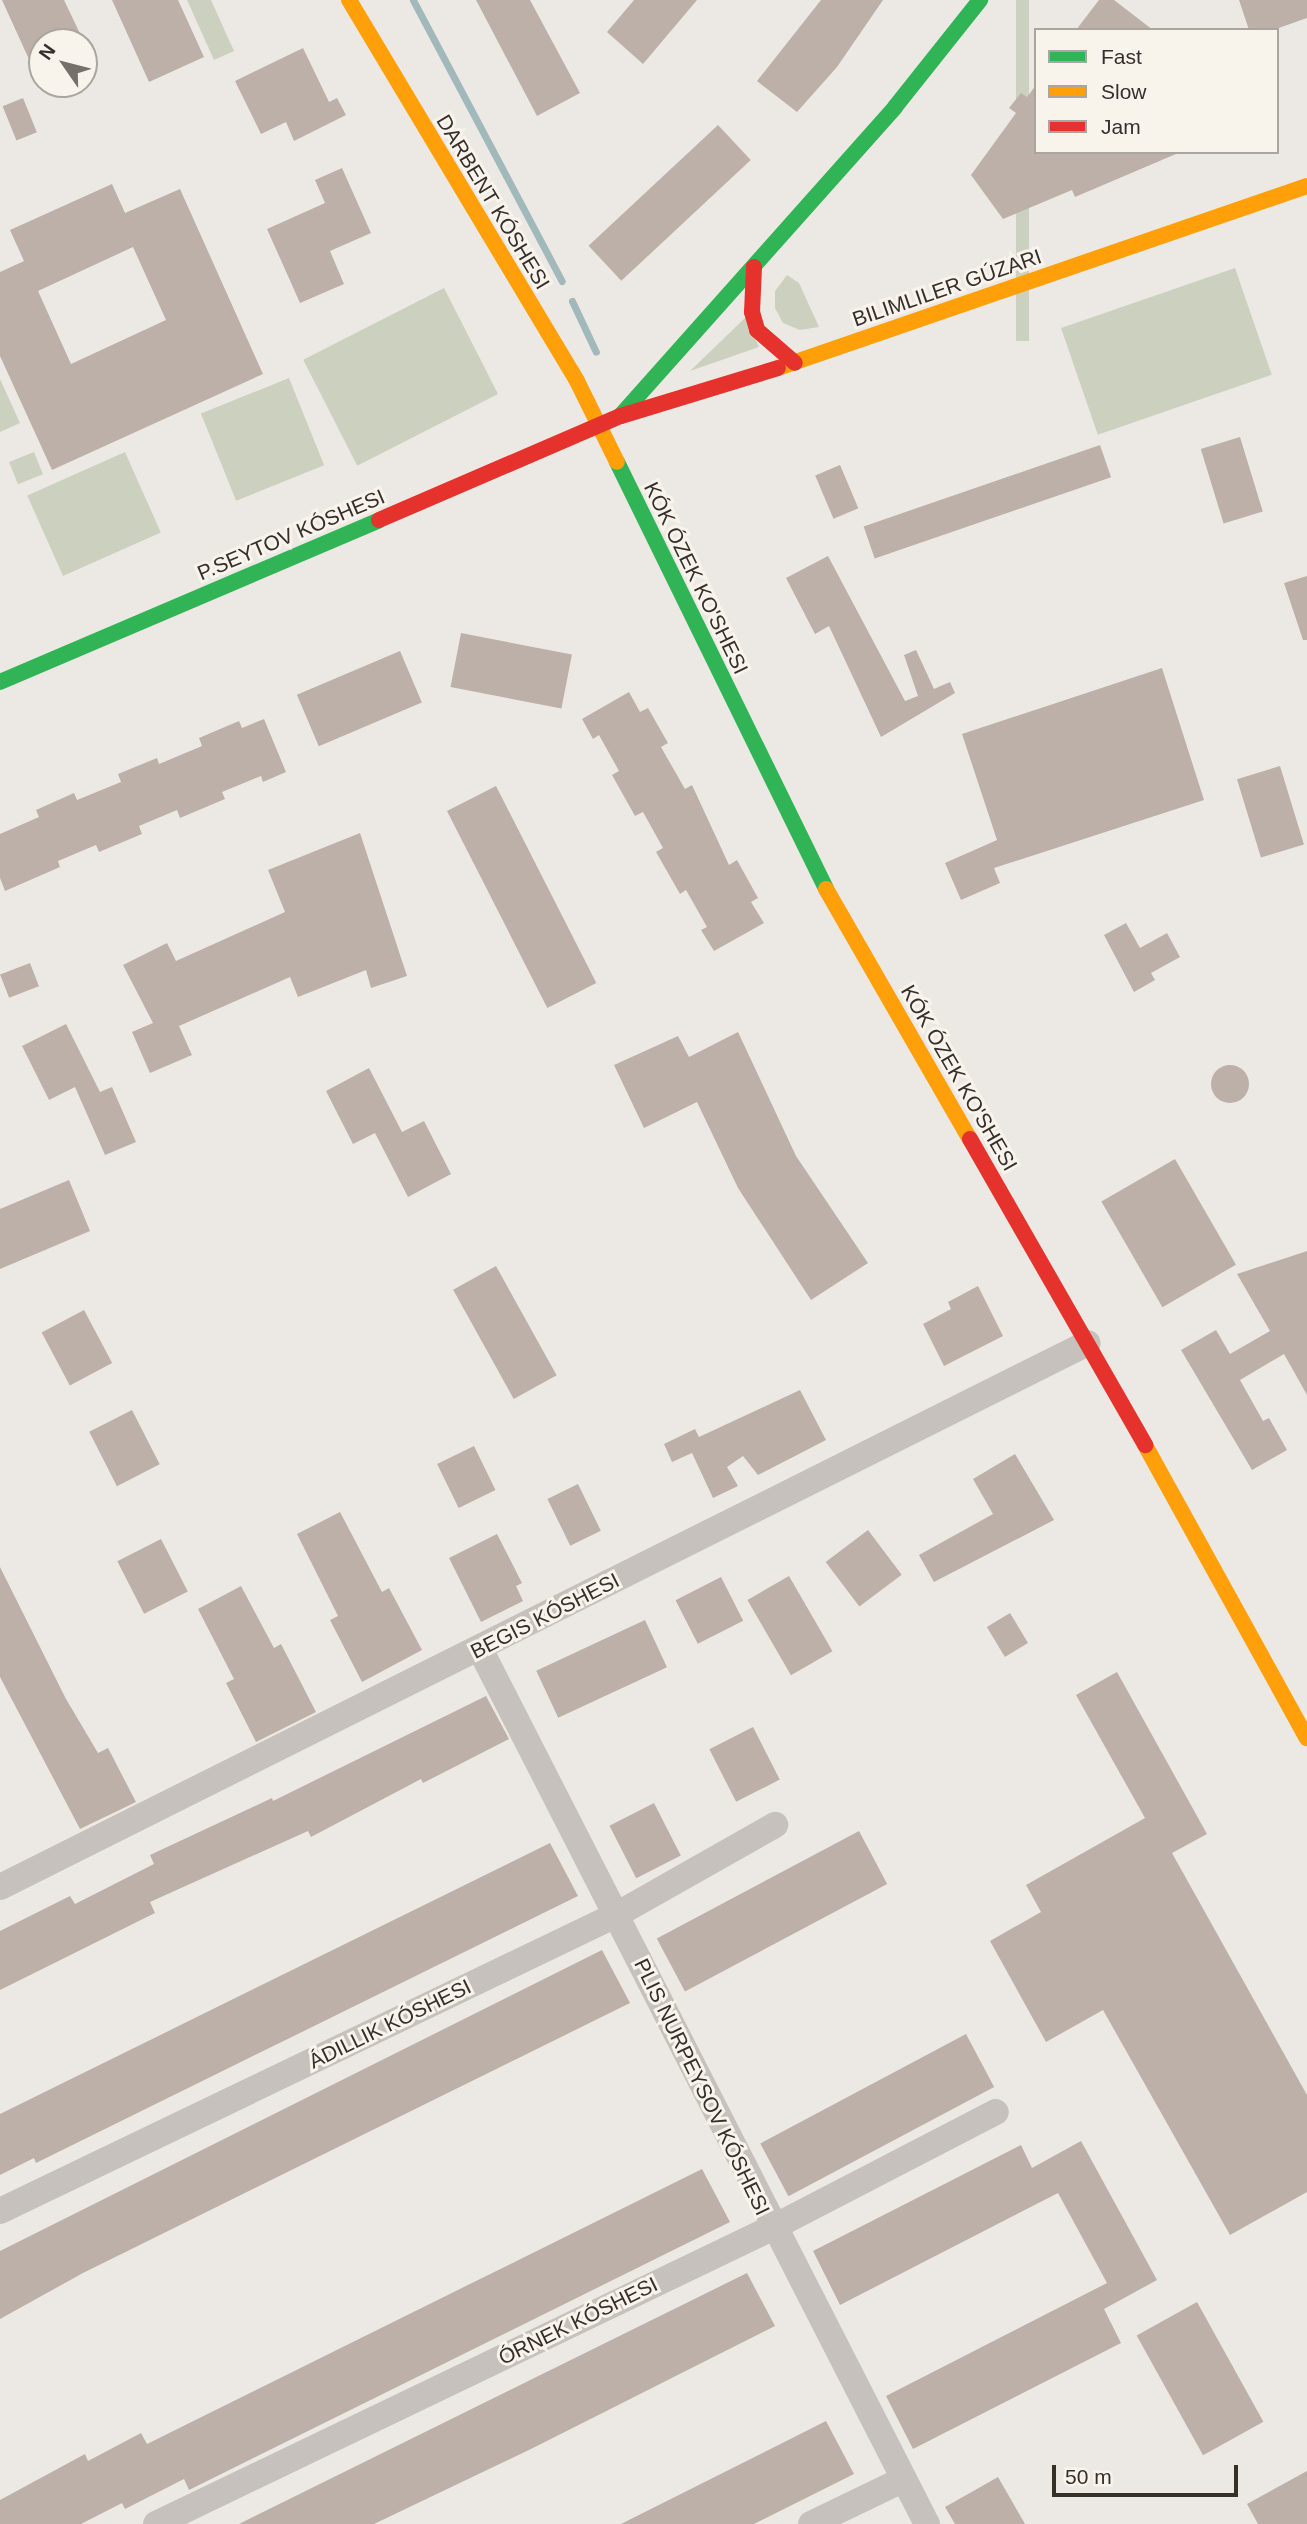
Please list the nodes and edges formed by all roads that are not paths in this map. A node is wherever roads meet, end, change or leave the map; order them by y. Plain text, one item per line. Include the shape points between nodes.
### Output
1 (349, 0) edge
2 (980, 0) edge
3 (1307, 186) edge
4 (754, 267) junction
5 (795, 363) junction
6 (621, 416) junction
7 (599, 427) junction
8 (0, 682) edge
9 (1088, 1343) junction
10 (480, 1649) junction
11 (1307, 1738) edge
12 (775, 1825) dead end
13 (0, 1887) edge
14 (616, 1915) junction
15 (996, 2112) dead end
16 (0, 2211) edge
17 (772, 2228) junction
18 (904, 2480) junction
19 (156, 2524) edge
20 (811, 2524) edge
21 (927, 2524) edge

1 - 7 main road, DARBENT KÓSHESI via 577,381
2 - 4 main road via 895,107
3 - 5 main road
4 - 5 main road via 752,312 757,330
4 - 6 main road
5 - 6 main road
6 - 7 main road, P.SEYTOV KÓSHESI
7 - 8 main road, P.SEYTOV KÓSHESI
7 - 9 main road, KÓK ÓZEK KO'SHESI via 837,910
9 - 10 street, BEGIS KÓSHESI
9 - 11 main road, KÓK ÓZEK KO'SHESI
10 - 13 street, BEGIS KÓSHESI
10 - 14 street, PLIS NURPEYSOV KÓSHESI
12 - 14 street, ÁDILLIK KÓSHESI
14 - 16 street, ÁDILLIK KÓSHESI
14 - 17 street, PLIS NURPEYSOV KÓSHESI
15 - 17 street, ÓRNEK KÓSHESI
17 - 18 street, PLIS NURPEYSOV KÓSHESI
17 - 19 street, ÓRNEK KÓSHESI
18 - 20 street
18 - 21 street, PLIS NURPEYSOV KÓSHESI

